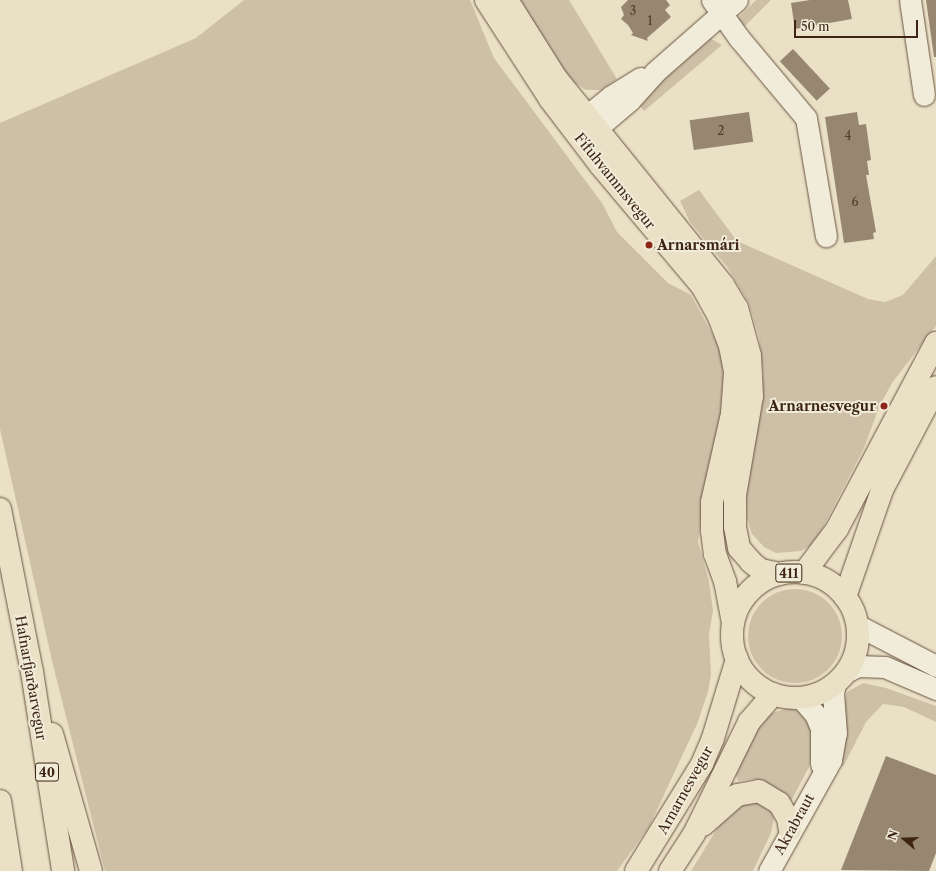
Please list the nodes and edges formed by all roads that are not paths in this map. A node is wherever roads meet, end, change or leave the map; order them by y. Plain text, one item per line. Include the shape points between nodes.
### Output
1 (486, 0) edge
2 (507, 0) edge
3 (737, 0) edge
4 (910, 0) edge
5 (717, 7) edge
6 (924, 95) dead end
7 (584, 129) junction
8 (826, 236) dead end
9 (936, 343) edge
10 (936, 387) edge
11 (0, 509) edge
12 (804, 573) junction
13 (780, 574) junction
14 (845, 597) junction
15 (733, 623) junction
16 (857, 626) junction
17 (737, 659) junction
18 (936, 666) edge
19 (32, 672) junction
20 (841, 678) junction
21 (936, 689) edge
22 (773, 694) junction
23 (801, 698) junction
24 (820, 778) junction
25 (0, 801) edge
26 (790, 830) junction
27 (694, 834) junction
28 (11, 871) edge
29 (63, 871) edge
30 (91, 871) edge
31 (636, 871) edge
32 (670, 871) edge
33 (769, 871) edge

1 - 7 main road, Fífuhvammsvegur via 529,70
2 - 7 main road, Fífuhvammsvegur
3 - 5 street
4 - 6 street
5 - 7 street via 630,100
5 - 8 street via 806,118
7 - 13 main road, Fífuhvammsvegur via 723,285 737,308 750,356 752,396 746,444 735,495 735,527 739,548 751,562 761,570
7 - 15 main road, Fífuhvammsvegur via 702,286 719,317 730,346 735,372 732,414 712,502 712,531 715,554 725,581
9 - 12 main road, 411 via 840,523
10 - 14 main road via 882,490
11 - 19 main road, Hafnarfjarðarvegur / 40
12 - 13 main road, 411
12 - 14 main road, 411 via 827,581
13 - 15 main road, 411 via 764,581 750,592 739,606
14 - 16 main road, 411
15 - 17 main road, 411 via 732,641
16 - 18 street
16 - 20 main road, 411 via 854,657
17 - 22 main road, 411 via 745,674 758,686
17 - 31 main road, Arnarnesvegur via 713,738 702,764
19 - 29 main road, Hafnarfjarðarvegur / 40
19 - 30 main road
20 - 21 street via 858,666 885,666
20 - 23 main road, 411 via 819,694
20 - 24 street, Akrabraut via 833,693 836,733 834,748
22 - 23 main road, 411
22 - 27 main road, Arnarnesvegur via 748,722
23 - 24 street, Akrabraut via 815,714 821,728
24 - 26 street, Akrabraut
25 - 28 main road
26 - 27 main road via 788,818 779,803 770,795 754,790 737,795
26 - 33 street, Akrabraut
27 - 32 main road, Arnarnesvegur

